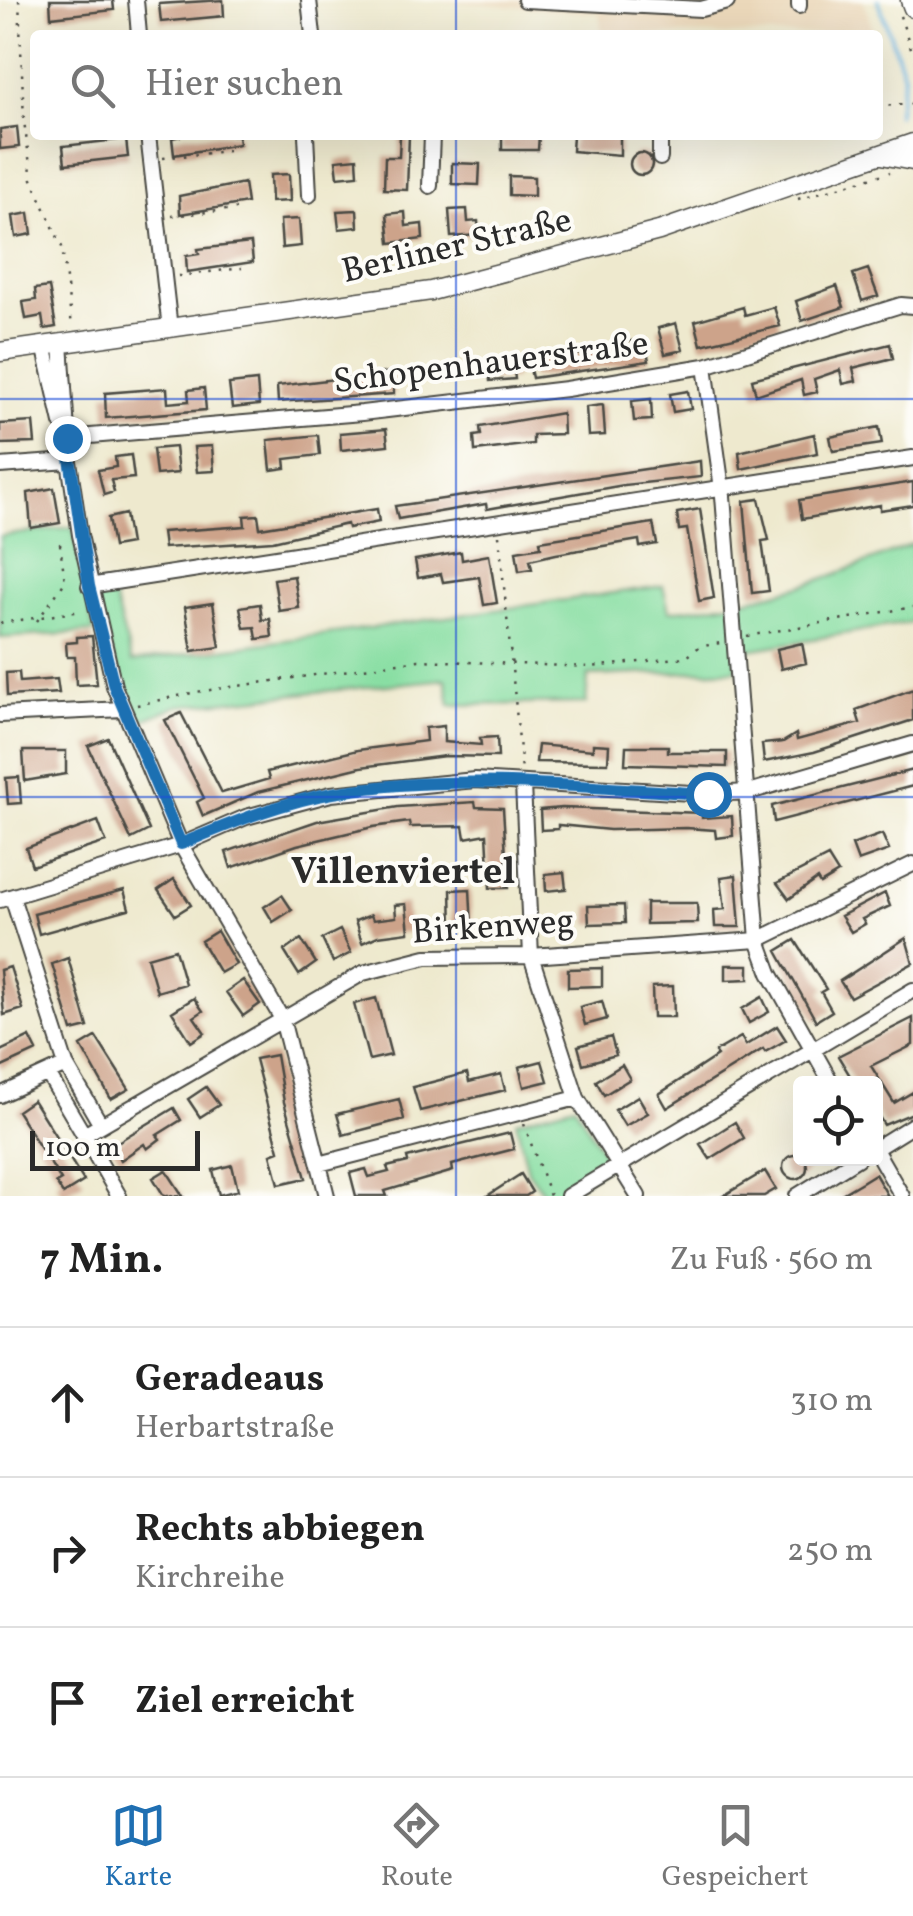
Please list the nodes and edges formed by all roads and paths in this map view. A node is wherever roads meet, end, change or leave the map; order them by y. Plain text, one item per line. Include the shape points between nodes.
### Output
1 (19, 0) edge
2 (136, 0) edge
3 (310, 0) edge
4 (525, 0) edge
5 (894, 0) edge
6 (910, 0) edge
7 (548, 2) edge
8 (727, 2) edge
9 (913, 8) edge
10 (138, 30) edge
11 (313, 30) edge
12 (913, 54) edge
13 (913, 104) edge
14 (883, 106) edge
15 (913, 126) edge
16 (149, 140) edge
17 (306, 140) edge
18 (432, 140) edge
19 (660, 140) edge
20 (910, 151) edge
21 (228, 152) dead end
22 (162, 158) dead end
23 (660, 158) dead end
24 (430, 186) dead end
25 (309, 195) dead end
26 (236, 209) dead end
27 (166, 217) dead end
28 (242, 268) dead end
29 (172, 277) dead end
30 (913, 306) edge
31 (170, 330) junction
32 (59, 344) junction
33 (0, 352) edge
34 (705, 366) junction
35 (67, 438) junction
36 (913, 458) edge
37 (69, 461) junction
38 (0, 466) edge
39 (722, 488) junction
40 (494, 525) junction
41 (80, 534) junction
42 (913, 575) edge
43 (89, 586) junction
44 (913, 592) edge
45 (913, 607) edge
46 (94, 608) junction
47 (37, 621) junction
48 (0, 623) edge
49 (746, 636) dead end
50 (721, 642) dead end
51 (510, 660) junction
52 (149, 702) dead end
53 (123, 709) junction
54 (0, 716) edge
55 (913, 744) edge
56 (523, 785) junction
57 (749, 792) junction
58 (181, 844) junction
59 (913, 864) edge
60 (6, 899) edge
61 (758, 940) junction
62 (531, 956) junction
63 (913, 990) edge
64 (282, 1018) junction
65 (811, 1050) junction
66 (66, 1065) junction
67 (48, 1074) junction
68 (827, 1076) edge
69 (0, 1095) edge
70 (577, 1098) junction
71 (520, 1113) junction
72 (101, 1125) junction
73 (913, 1125) edge
74 (84, 1135) junction
75 (883, 1144) edge
76 (883, 1162) edge
77 (319, 1164) junction
78 (618, 1166) junction
79 (845, 1166) edge
80 (119, 1196) edge
81 (328, 1196) edge
82 (550, 1196) edge
83 (568, 1196) edge
84 (638, 1196) edge
85 (797, 1196) edge
86 (902, 1196) edge

1 - 32 path via 32,179 62,247
2 - 10 street
3 - 11 street
4 - 7 street
5 - 12 path
6 - 9 main road
7 - 8 street via 701,9
13 - 14 path
15 - 20 main road
16 - 31 street
17 - 25 street
18 - 24 street
19 - 23 street
20 - 31 main road, Berliner Straße via 521,270 400,297
21 - 22 path
26 - 27 path
28 - 29 path
30 - 34 street, Schopenhauerstraße
31 - 32 main road, Berliner Straße
32 - 33 main road, Berliner Straße
32 - 35 street
34 - 35 street, Schopenhauerstraße via 456,403
34 - 39 street
35 - 37 street
36 - 39 street
37 - 38 street
37 - 41 street
39 - 40 street
39 - 57 street
40 - 43 street
40 - 51 path
41 - 43 street
41 - 47 path via 60,544 65,582
42 - 44 path
43 - 46 street
45 - 49 path
46 - 47 path
46 - 53 street
47 - 48 path
50 - 51 path via 699,647 688,658 591,666
51 - 52 path via 419,660
51 - 56 path
53 - 54 street
53 - 58 street
55 - 57 street
56 - 57 street
56 - 58 street via 476,780 331,794 246,817
56 - 62 street
57 - 61 street
58 - 60 street
58 - 64 street
59 - 61 street, Birkenweg
60 - 66 street
61 - 62 street, Birkenweg
61 - 65 street
62 - 64 street, Birkenweg via 426,957 363,973
62 - 70 street
63 - 65 street
64 - 72 street, Birkenweg
64 - 77 street
65 - 68 street
65 - 78 street
66 - 67 street
66 - 72 street
67 - 69 street
67 - 74 street
70 - 71 street
70 - 78 street
71 - 77 street
71 - 82 path
72 - 74 street, Birkenweg
73 - 75 street
74 - 80 street
76 - 86 street
77 - 81 street
78 - 83 street
78 - 84 street
79 - 85 street

